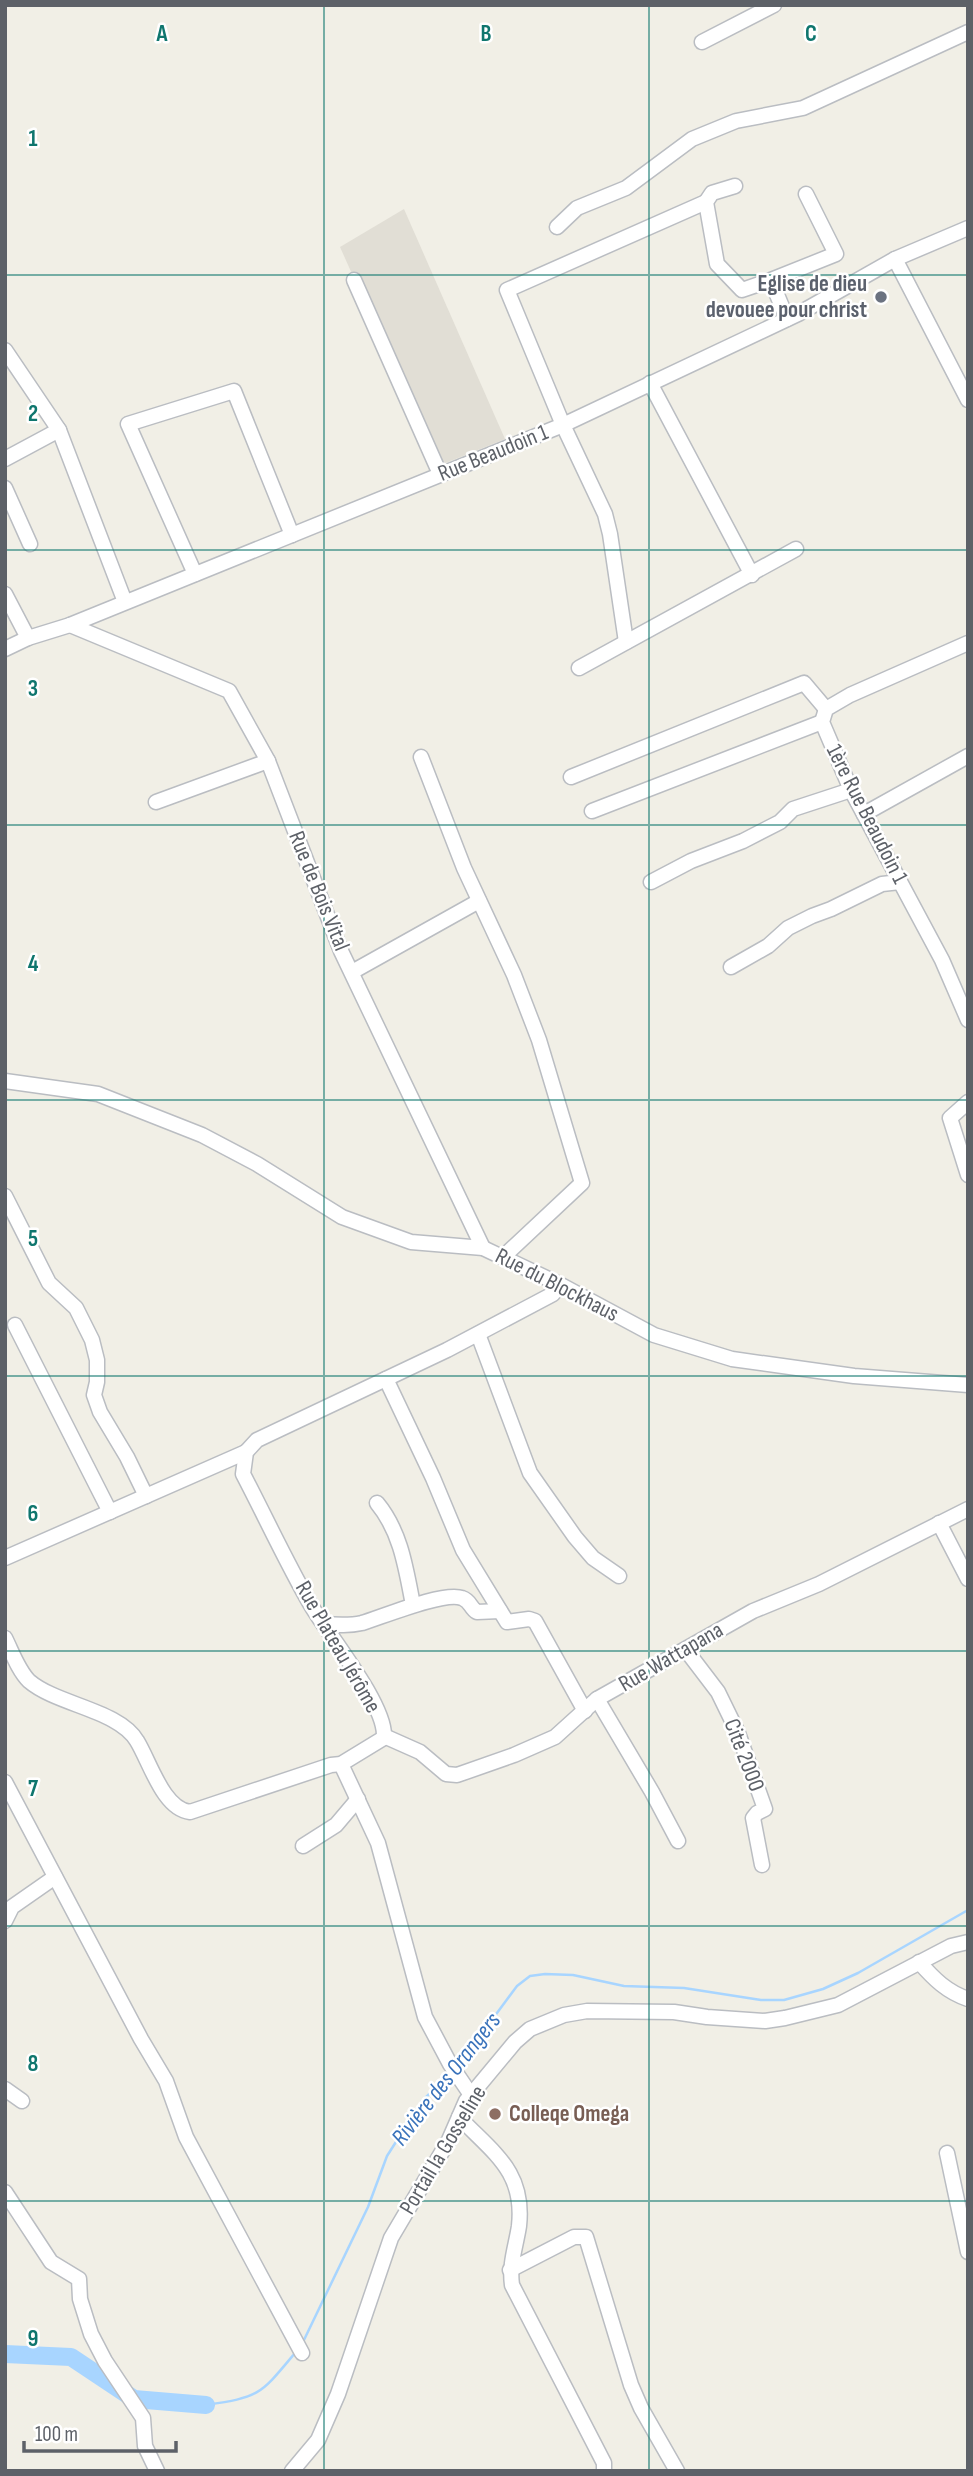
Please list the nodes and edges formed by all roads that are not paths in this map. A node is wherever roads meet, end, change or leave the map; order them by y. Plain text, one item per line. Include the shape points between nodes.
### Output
1 (774, 5) edge
2 (968, 32) edge
3 (702, 42) dead end
4 (735, 186) dead end
5 (806, 194) dead end
6 (706, 202) junction
7 (557, 227) dead end
8 (968, 228) edge
9 (895, 259) junction
10 (354, 280) dead end
11 (771, 280) junction
12 (787, 319) junction
13 (5, 350) edge
14 (650, 383) junction
15 (968, 400) edge
16 (563, 425) junction
17 (59, 430) junction
18 (5, 459) edge
19 (440, 474) junction
20 (5, 488) edge
21 (292, 535) junction
22 (30, 544) dead end
23 (796, 549) dead end
24 (195, 574) junction
25 (752, 575) junction
26 (5, 594) edge
27 (125, 602) junction
28 (70, 625) junction
29 (28, 638) junction
30 (626, 642) junction
31 (968, 643) edge
32 (5, 649) edge
33 (579, 668) dead end
34 (824, 716) junction
35 (968, 756) edge
36 (421, 757) dead end
37 (268, 761) junction
38 (571, 777) dead end
39 (851, 790) junction
40 (156, 802) dead end
41 (592, 811) dead end
42 (864, 814) junction
43 (651, 882) dead end
44 (900, 882) junction
45 (479, 901) junction
46 (731, 967) dead end
47 (352, 972) junction
48 (968, 1020) edge
49 (5, 1082) edge
50 (968, 1102) edge
51 (968, 1174) edge
52 (5, 1196) edge
53 (483, 1248) junction
54 (503, 1257) junction
55 (559, 1284) junction
56 (15, 1325) dead end
57 (478, 1334) junction
58 (386, 1379) junction
59 (968, 1385) edge
60 (246, 1452) junction
61 (146, 1496) junction
62 (377, 1503) dead end
63 (968, 1509) edge
64 (110, 1512) junction
65 (939, 1523) junction
66 (5, 1558) edge
67 (619, 1576) dead end
68 (968, 1579) edge
69 (413, 1605) junction
70 (500, 1611) junction
71 (324, 1624) junction
72 (5, 1638) edge
73 (686, 1650) junction
74 (597, 1699) junction
75 (585, 1711) junction
76 (384, 1736) junction
77 (341, 1764) junction
78 (5, 1782) edge
79 (358, 1799) junction
80 (678, 1841) dead end
81 (303, 1846) dead end
82 (762, 1865) dead end
83 (55, 1877) junction
84 (5, 1921) edge
85 (968, 1942) edge
86 (919, 1962) junction
87 (968, 1999) edge
88 (5, 2089) edge
89 (471, 2095) junction
90 (22, 2101) dead end
91 (459, 2117) junction
92 (947, 2153) dead end
93 (5, 2192) edge
94 (968, 2252) edge
95 (510, 2270) junction
96 (302, 2353) dead end
97 (157, 2471) edge
98 (292, 2471) edge
99 (604, 2471) edge
100 (677, 2471) edge

1 - 3 street
2 - 7 street via 803,108 736,121 692,139 626,188 577,208
4 - 6 street via 712,193
5 - 11 street via 836,254
6 - 11 street via 717,264 742,290
6 - 16 street via 507,290
8 - 9 street, Rue Beaudoin 1
9 - 12 street, Rue Beaudoin 1
9 - 15 street
10 - 19 street
11 - 12 street
12 - 14 street, Rue Beaudoin 1
13 - 17 street
14 - 16 street, Rue Beaudoin 1
14 - 25 street
16 - 19 street, Rue Beaudoin 1
16 - 30 street via 605,514
17 - 18 street
17 - 27 street
19 - 21 street, Rue Beaudoin 1
20 - 22 street
21 - 24 street, Rue Beaudoin 1
21 - 24 street via 234,391 128,424
23 - 25 street
24 - 27 street, Rue Beaudoin 1
25 - 30 street
26 - 29 street
27 - 28 street, Rue Beaudoin 1
28 - 29 street, Rue Beaudoin 1
28 - 37 street, Rue de Bois Vital via 229,691
29 - 32 street, Rue Beaudoin 1
30 - 33 street
31 - 34 street via 850,695
34 - 38 street, 1ère Rue Beaudoin 1 via 804,683
34 - 39 street, 1ère Rue Beaudoin 1
34 - 41 street
35 - 42 street
36 - 45 street
37 - 40 street
37 - 47 street, Rue de Bois Vital
39 - 42 street, 1ère Rue Beaudoin 1
39 - 43 street via 793,809 780,822
42 - 44 street, 1ère Rue Beaudoin 1
44 - 46 street via 883,884 788,928 768,946
44 - 48 street, 1ère Rue Beaudoin 1
45 - 47 street
45 - 54 street via 538,1040 582,1183
47 - 53 street, Rue de Bois Vital
49 - 53 street, Rue du Blockhaus via 98,1094 202,1135 342,1217 411,1242
50 - 51 street via 950,1118
52 - 61 street via 49,1283 76,1308 92,1340 97,1360 94,1395
53 - 54 street, Rue du Blockhaus
54 - 55 street, Rue du Blockhaus
55 - 57 street via 553,1294
55 - 59 street, Rue du Blockhaus via 654,1335 732,1359 854,1376
56 - 64 street
57 - 58 street
57 - 67 street via 530,1473 575,1538
58 - 60 street via 257,1440
58 - 70 street via 463,1550
60 - 61 street
60 - 71 street, Rue Plateau Jérôme via 243,1474
61 - 64 street
62 - 69 street via 398,1535
63 - 65 street, Rue Wattapana
64 - 66 street
65 - 68 street
65 - 73 street, Rue Wattapana via 819,1584 752,1611
69 - 70 street via 457,1597 477,1612
69 - 71 street via 348,1626
70 - 75 street via 508,1622 535,1621
71 - 76 street, Rue Plateau Jérôme via 366,1688 384,1726
72 - 77 street, Rue Plateau Jérôme via 28,1680 129,1730 173,1805 184,1811
73 - 74 street, Rue Wattapana
73 - 82 street, Cité 2000 via 718,1692 765,1809 753,1818
74 - 75 street, Rue Wattapana
74 - 80 street
75 - 76 street, Rue Wattapana via 555,1737 457,1776 446,1774 420,1752
76 - 77 street, Rue Plateau Jérôme
77 - 79 street
78 - 83 street
79 - 81 street via 336,1825
79 - 89 street via 378,1843 425,2017
83 - 84 street via 12,1907
83 - 96 street via 166,2081 186,2137
85 - 86 street, Portail la Gosseline
86 - 87 street via 953,1994
86 - 89 street, Portail la Gosseline via 838,2005 765,2021 674,2012 564,2015 530,2029
88 - 90 street
89 - 91 street, Portail la Gosseline
91 - 95 street via 512,2173 518,2188 520,2212
91 - 98 street, Portail la Gosseline via 391,2238 338,2394 317,2440
92 - 94 street
93 - 97 street via 51,2262 79,2279 91,2334 143,2418 145,2446
95 - 99 street via 512,2285 604,2463
95 - 100 street via 574,2236 586,2237 631,2385

